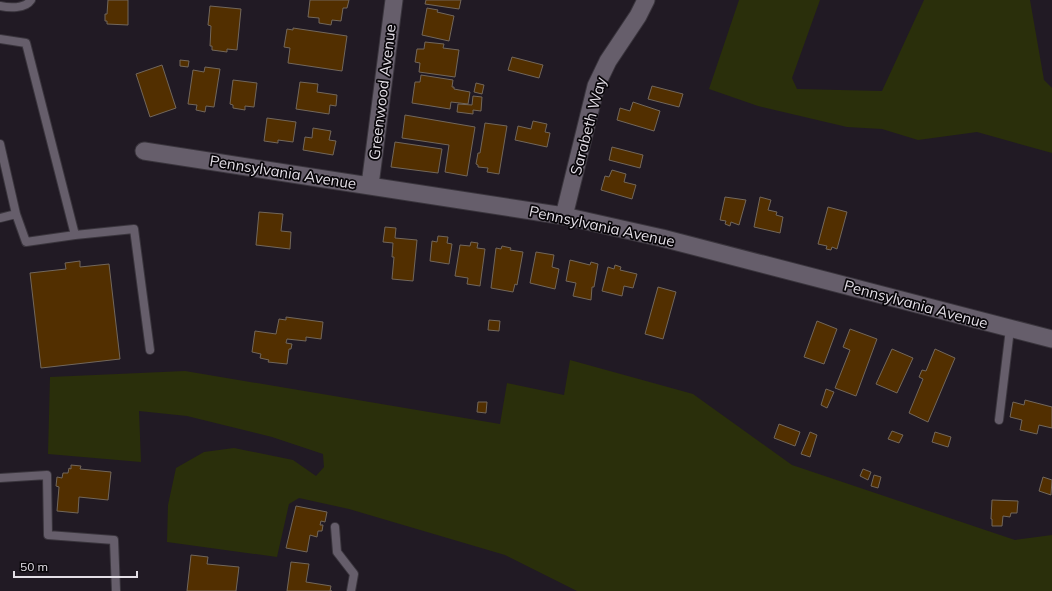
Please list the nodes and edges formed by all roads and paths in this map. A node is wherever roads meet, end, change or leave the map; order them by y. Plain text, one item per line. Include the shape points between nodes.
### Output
1 (31, 0) edge
2 (394, 0) edge
3 (646, 0) edge
4 (0, 6) edge
5 (0, 39) edge
6 (0, 144) edge
7 (144, 151) dead end
8 (370, 185) junction
9 (16, 214) junction
10 (564, 216) junction
11 (0, 218) edge
12 (75, 235) junction
13 (1010, 329) junction
14 (1052, 339) edge
15 (150, 350) dead end
16 (999, 420) dead end
17 (0, 478) edge
18 (335, 528) dead end
19 (116, 591) edge
20 (351, 591) edge

1 - 4 lane via 20,6
2 - 8 street, Greenwood Avenue
3 - 10 street, Sarabeth Way via 608,60 596,86
5 - 12 lane via 26,43
6 - 9 lane
7 - 8 street, Pennsylvania Avenue
8 - 10 street, Pennsylvania Avenue
9 - 11 lane
9 - 12 lane via 26,242
10 - 13 street, Pennsylvania Avenue via 662,238
12 - 15 lane via 134,229
13 - 14 street, Pennsylvania Avenue
13 - 16 lane
17 - 19 lane via 47,475 48,535 114,540
18 - 20 lane via 337,552 354,574

